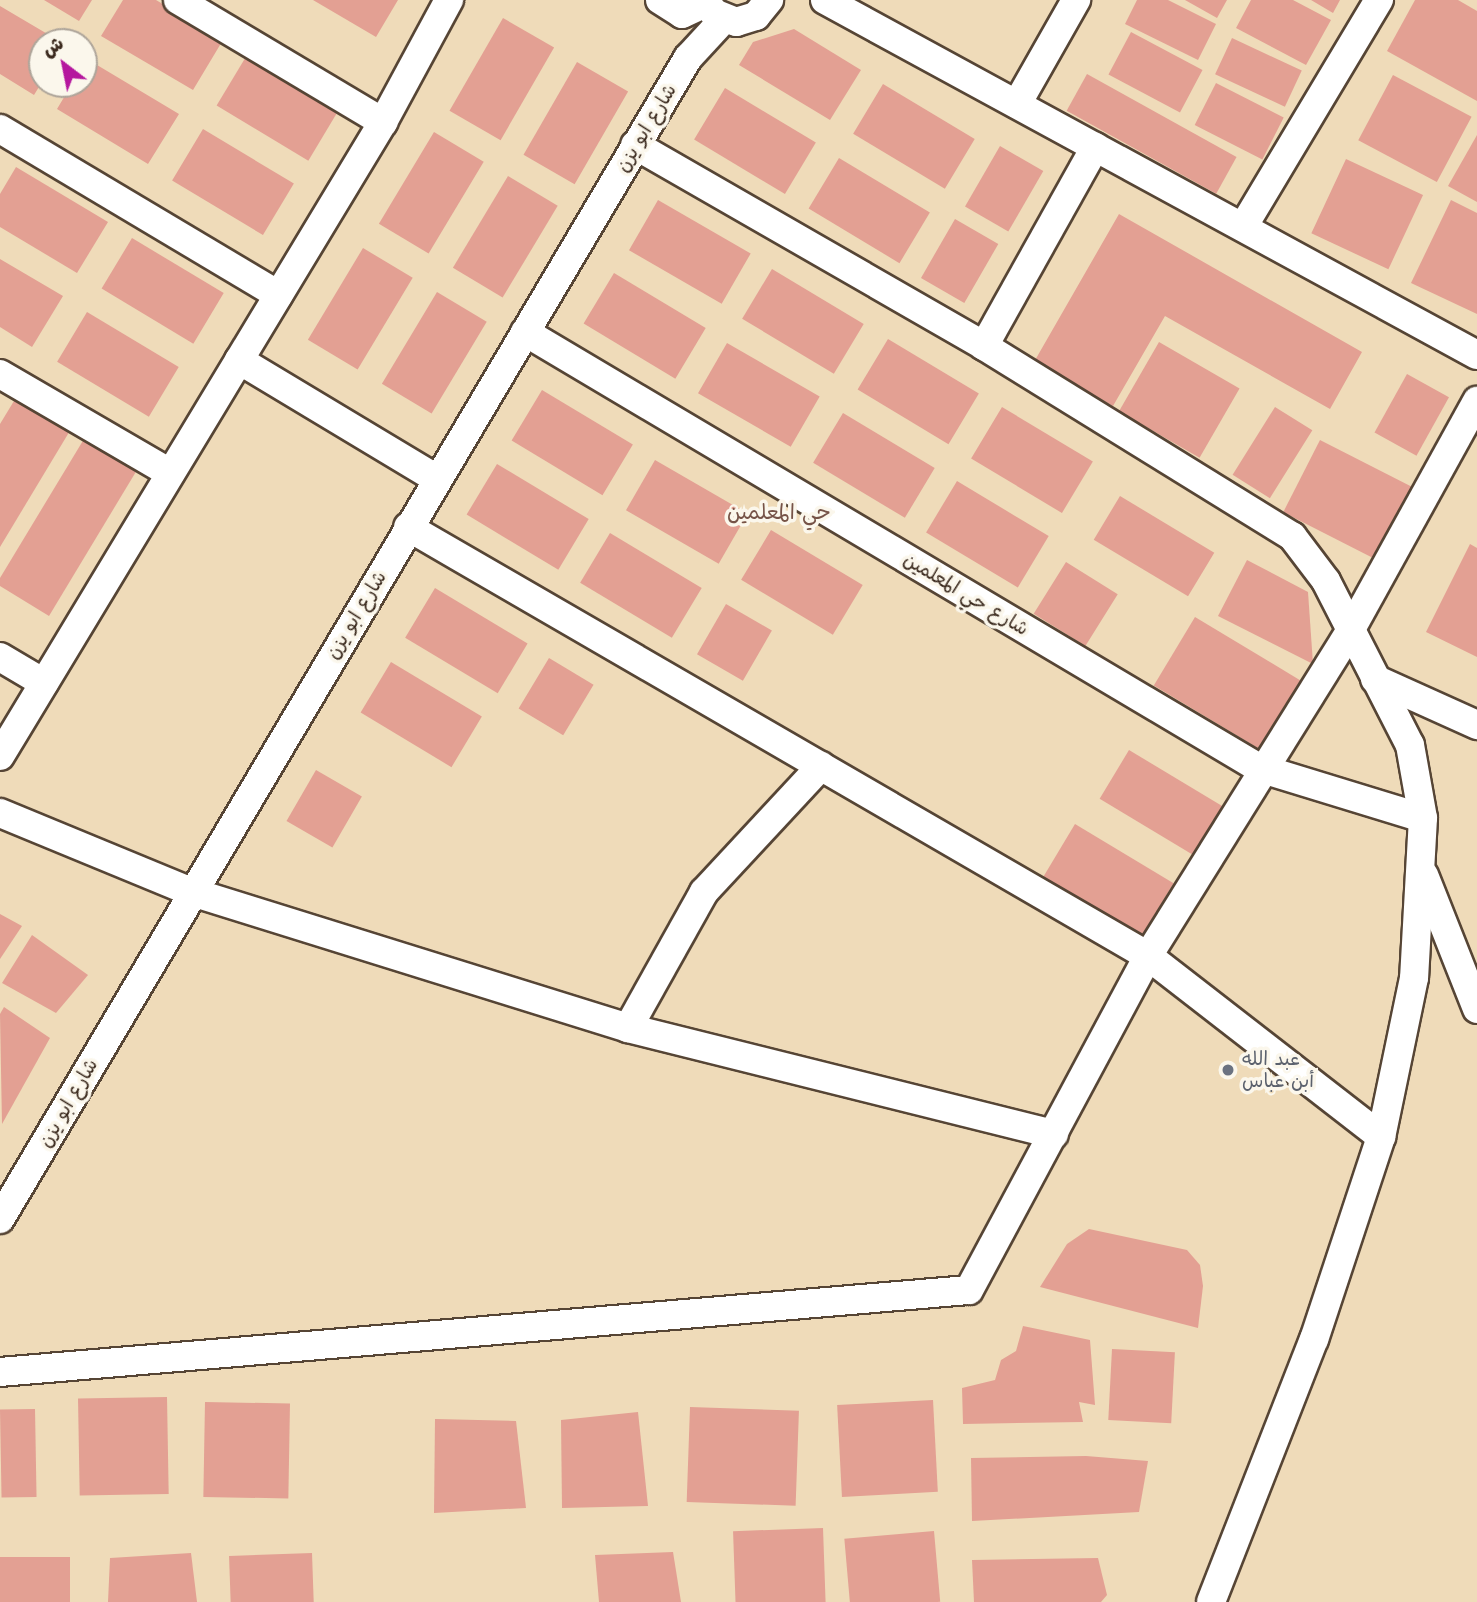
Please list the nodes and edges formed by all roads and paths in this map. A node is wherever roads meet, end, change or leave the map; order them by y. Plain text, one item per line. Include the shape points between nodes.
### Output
1 (178, 0) edge
2 (449, 0) edge
3 (660, 0) edge
4 (769, 0) edge
5 (825, 0) edge
6 (1076, 0) edge
7 (1379, 0) edge
8 (712, 8) edge
9 (1017, 104) junction
10 (383, 122) junction
11 (0, 129) edge
12 (635, 145) junction
13 (1095, 147) junction
14 (1243, 227) junction
15 (278, 295) junction
16 (525, 332) junction
17 (984, 346) junction
18 (1477, 355) edge
19 (239, 360) junction
20 (0, 374) edge
21 (1477, 401) edge
22 (170, 473) junction
23 (437, 480) junction
24 (408, 527) junction
25 (1350, 631) junction
26 (0, 657) edge
27 (1375, 678) junction
28 (44, 683) junction
29 (1477, 725) edge
30 (0, 756) edge
31 (821, 766) junction
32 (1259, 768) junction
33 (0, 813) edge
34 (1423, 818) junction
35 (1420, 866) junction
36 (192, 892) junction
37 (1148, 956) junction
38 (1477, 1009) edge
39 (628, 1028) junction
40 (1054, 1135) junction
41 (1381, 1137) junction
42 (0, 1219) edge
43 (0, 1372) edge
44 (1211, 1602) edge

1 - 10 street
2 - 10 street
3 - 8 street via 682,14
4 - 8 street via 756,16
5 - 9 street
6 - 9 street
7 - 14 street
8 - 12 street, شارع ابو يزن via 688,58
9 - 13 street
10 - 15 street
11 - 15 street
12 - 16 street, شارع ابو يزن
12 - 17 street
13 - 14 street
13 - 17 street
14 - 18 street
15 - 19 street
16 - 23 street, شارع ابو يزن
16 - 32 street, شارع حي المعلمين
17 - 25 street via 1292,536 1326,581
19 - 22 street
19 - 23 street
20 - 22 street
21 - 25 street
22 - 28 street
23 - 24 street, شارع ابو يزن
24 - 31 street
24 - 36 street, شارع ابو يزن
25 - 27 street
25 - 32 street
26 - 28 street
27 - 29 street
27 - 34 street via 1410,745
28 - 30 street
31 - 37 street
31 - 39 street via 704,892
32 - 34 street, شارع حي المعلمين
32 - 37 street
33 - 36 street
34 - 35 street
35 - 38 street
35 - 41 street via 1414,978
36 - 39 street
36 - 42 street, شارع ابو يزن
37 - 40 street
37 - 41 street
39 - 40 street
40 - 43 street via 969,1290
41 - 44 street via 1314,1339

